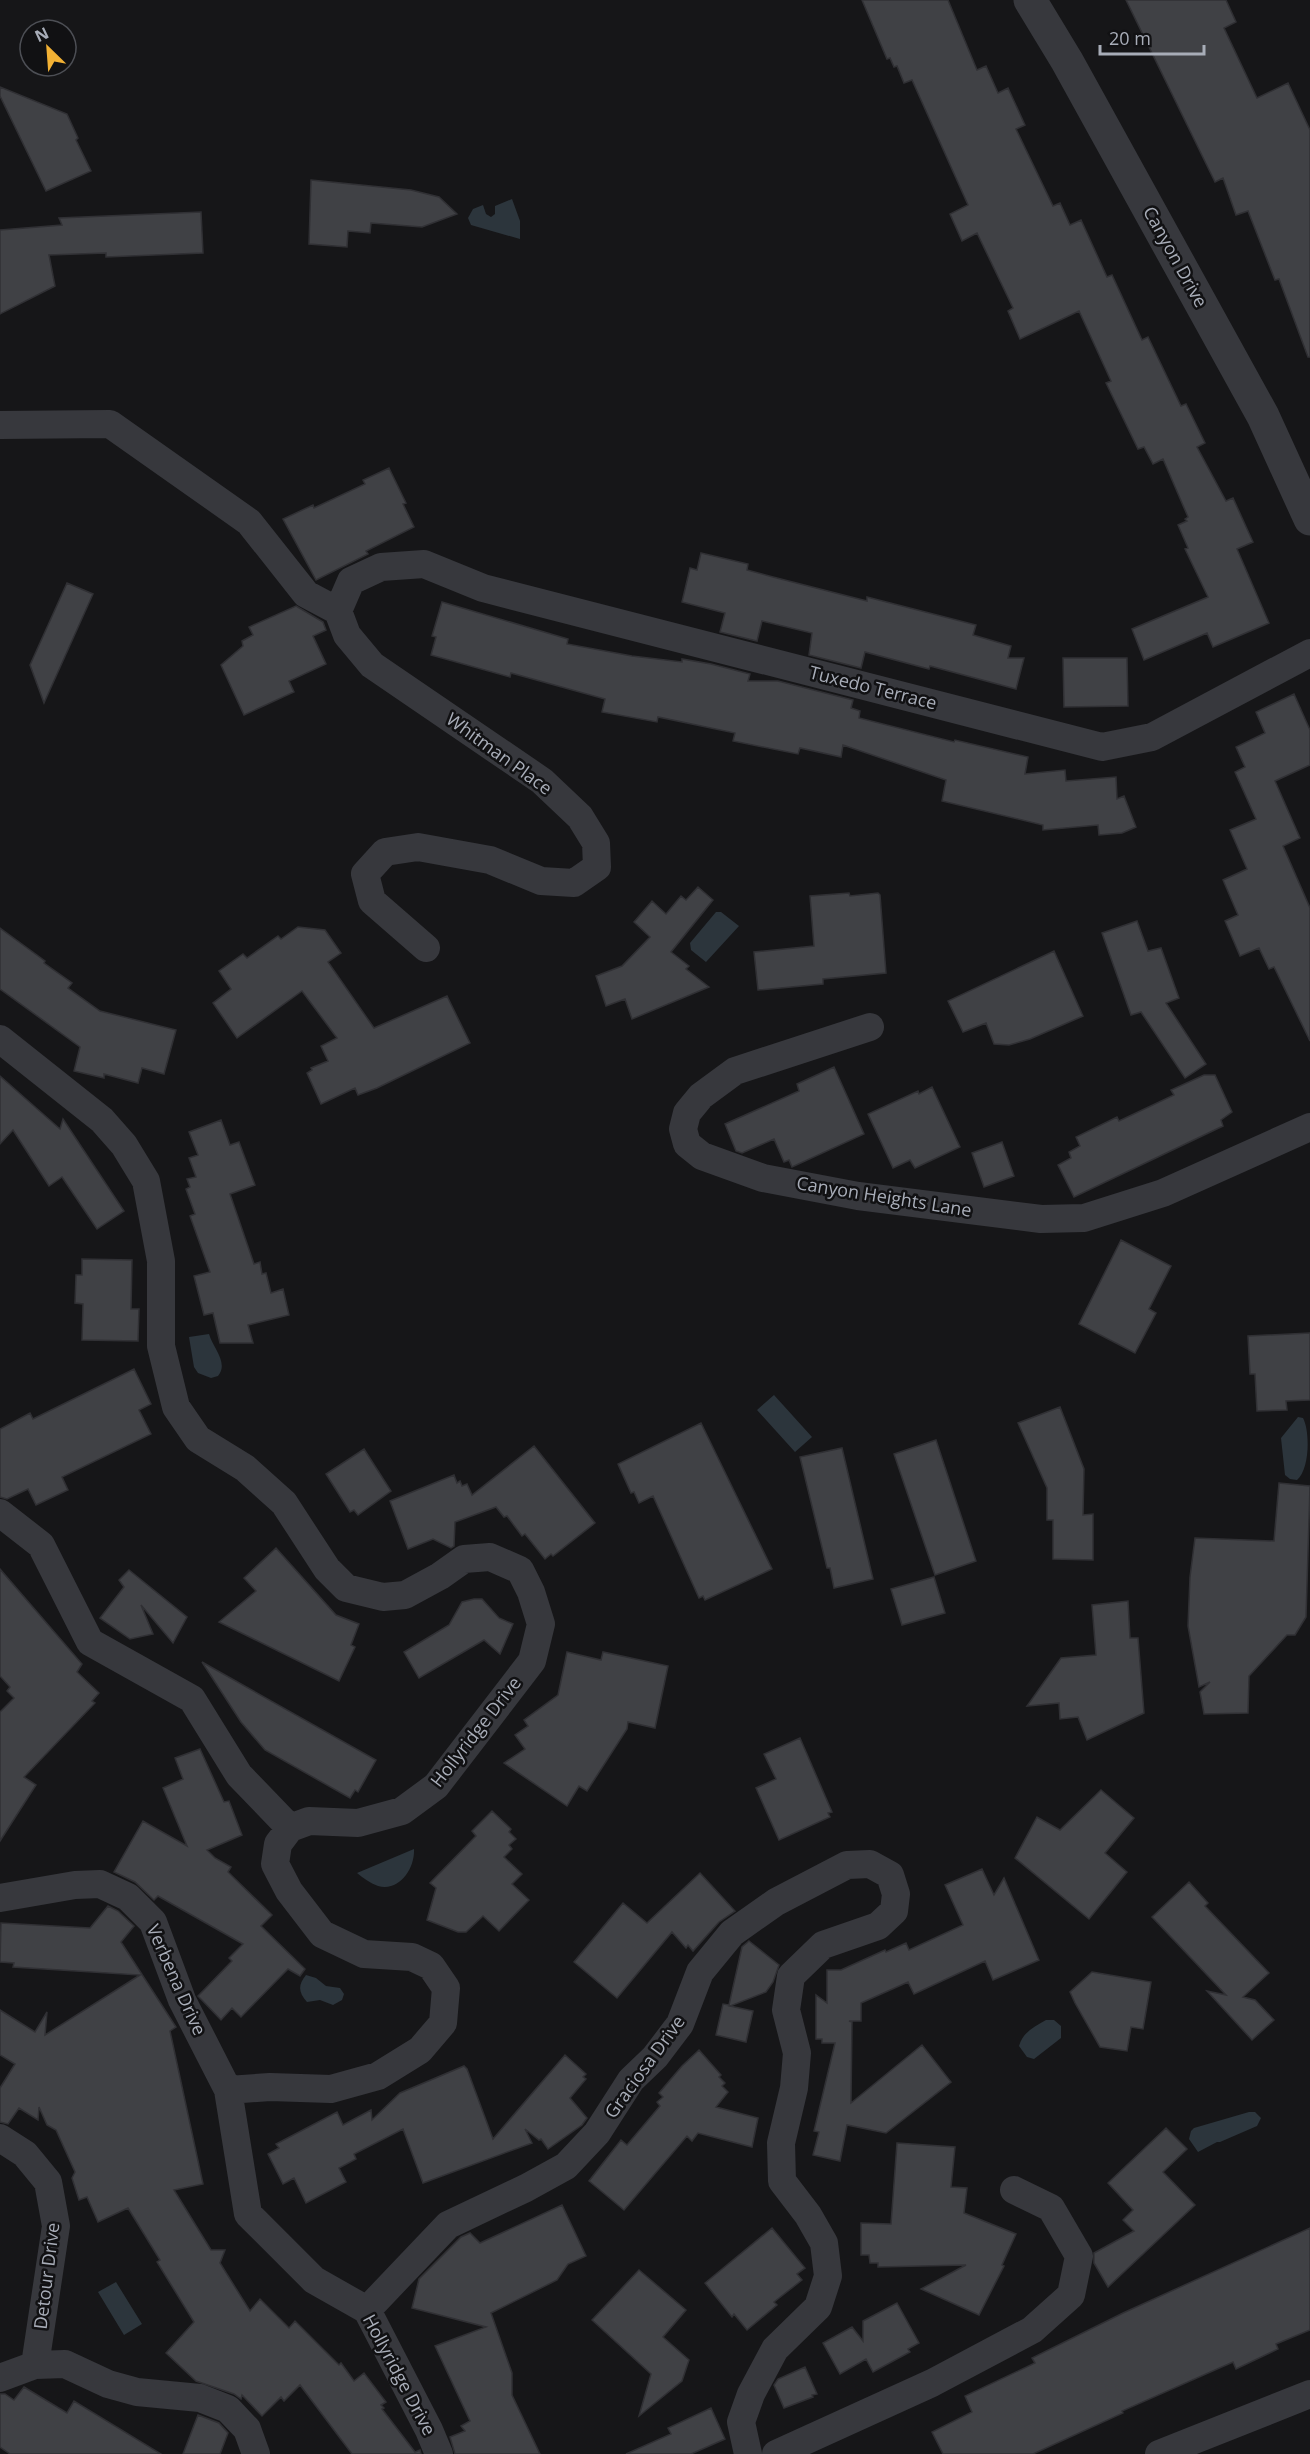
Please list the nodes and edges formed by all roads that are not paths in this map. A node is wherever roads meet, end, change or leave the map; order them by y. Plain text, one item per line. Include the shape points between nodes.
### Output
1 (1030, 0) edge
2 (0, 425) edge
3 (1310, 519) edge
4 (339, 611) junction
5 (1310, 653) edge
6 (426, 948) dead end
7 (870, 1027) dead end
8 (0, 1039) edge
9 (1310, 1127) edge
10 (0, 1513) edge
11 (290, 1828) junction
12 (0, 1898) edge
13 (228, 2090) junction
14 (0, 2138) edge
15 (1014, 2190) dead end
16 (367, 2310) junction
17 (35, 2365) junction
18 (0, 2378) edge
19 (1310, 2394) edge
20 (256, 2454) edge
21 (439, 2454) edge
22 (748, 2454) edge
23 (776, 2454) edge
24 (1159, 2454) edge

1 - 3 street, Canyon Drive via 1263,416
2 - 4 street via 110,424 249,522 306,594
4 - 5 street, Tuxedo Terrace via 351,581 381,567 424,564 483,588 1102,747 1152,737
4 - 6 street, Whitman Place via 347,635 372,665 542,782 580,817 597,843 597,867 574,883 541,881 490,860 418,847 385,852 365,874 372,900
7 - 9 street, Canyon Heights Lane via 735,1071 700,1096 687,1113 683,1129 687,1144 702,1156 763,1178 858,1196 1041,1219 1084,1218 1163,1193
8 - 11 street, Hollyridge Drive via 102,1120 124,1145 146,1181 161,1262 161,1346 176,1407 198,1439 245,1468 284,1503 327,1569 346,1588 383,1597 405,1594 464,1559 490,1557 520,1570 531,1592 541,1624 532,1661 436,1786 402,1811 358,1823 309,1821
10 - 11 street via 40,1545 90,1642 192,1699 238,1775
11 - 13 street via 278,1844 275,1864 289,1891 322,1934 364,1954 412,1957 431,1966 446,1988 443,2023 420,2050 378,2076 332,2090
12 - 13 street, Verbena Drive via 100,1884 128,1897 153,1922 182,2000
13 - 16 street, Hollyridge Drive via 248,2214 315,2280
14 - 17 street, Detour Drive via 25,2154 48,2182 57,2226
15 - 23 street via 1051,2208 1078,2256 1071,2295 1032,2330 932,2383
16 - 21 street, Hollyridge Drive
16 - 22 street, Graciosa Drive via 448,2224 566,2166 597,2133 631,2080 680,2024 699,1972 732,1932 818,1879 847,1865 870,1864 890,1875 896,1894 894,1911 878,1926 823,1945 791,1976 786,2010 797,2054 782,2143 782,2181 824,2243 828,2276 819,2307 775,2349 751,2394 741,2422
17 - 18 street
17 - 20 street via 65,2364 127,2390 200,2398 228,2409 247,2429
19 - 24 street

